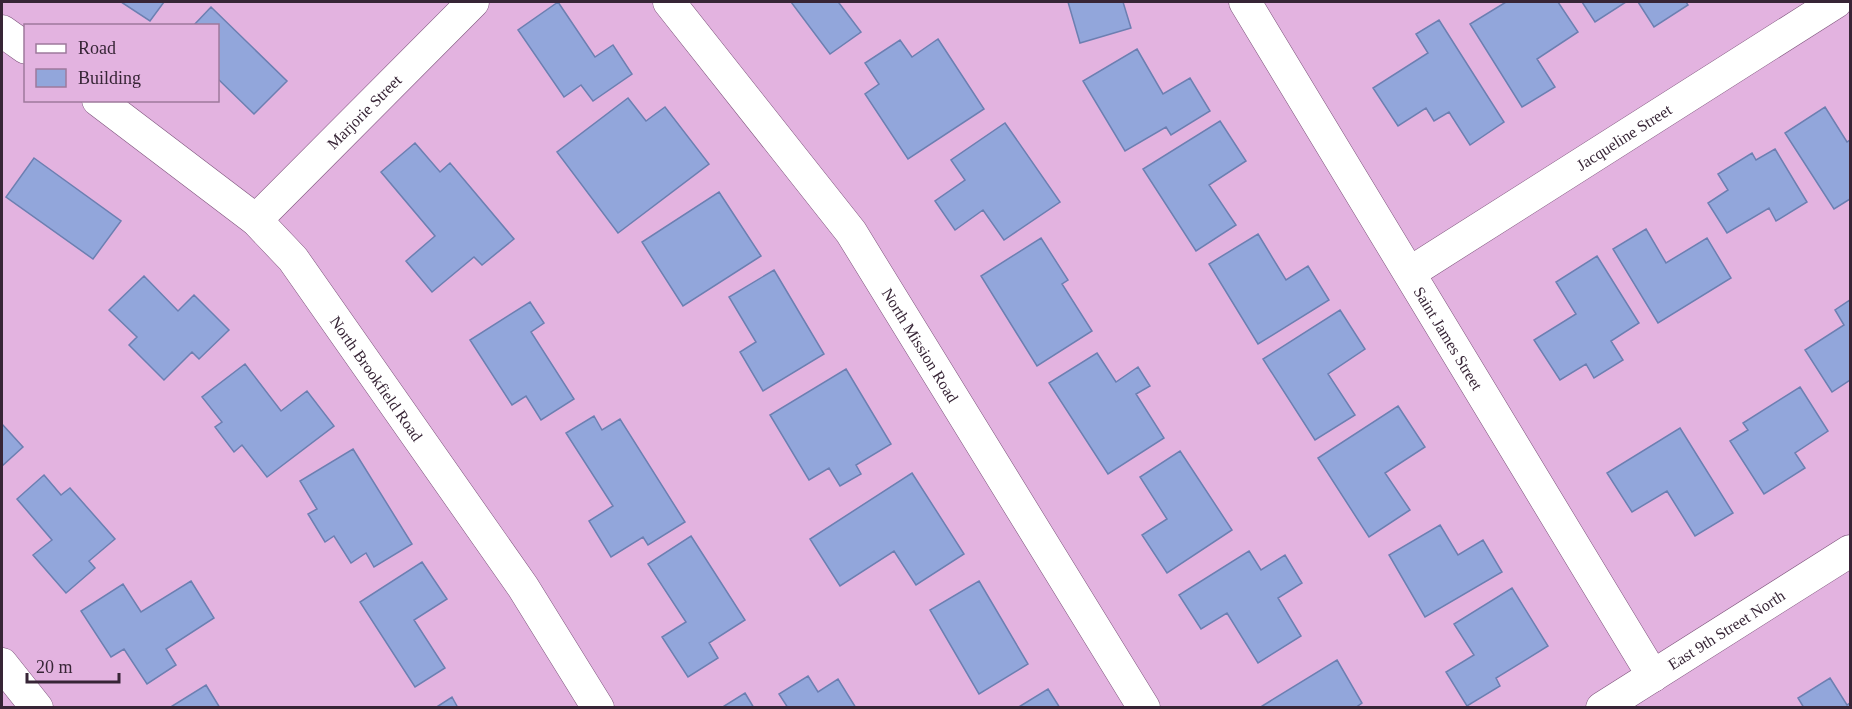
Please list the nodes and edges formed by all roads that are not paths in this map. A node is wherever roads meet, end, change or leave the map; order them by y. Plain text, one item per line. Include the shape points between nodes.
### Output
1 (472, 2) edge
2 (669, 2) edge
3 (1245, 2) edge
4 (1836, 2) edge
5 (2, 31) edge
6 (24, 47) edge
7 (101, 102) edge
8 (256, 220) junction
9 (1411, 272) junction
10 (1851, 551) edge
11 (2, 664) edge
12 (1653, 676) junction
13 (36, 708) edge
14 (598, 708) edge
15 (1144, 708) edge
16 (1602, 708) edge

1 - 8 street, Marjorie Street
2 - 15 street, North Mission Road via 851,232
3 - 9 street, Saint James Street
4 - 9 street, Jacqueline Street
5 - 6 street
7 - 8 street, North Brookfield Road
8 - 14 street, North Brookfield Road via 307,278 523,587
9 - 12 street, Saint James Street
10 - 12 street, East 9th Street North
11 - 13 street
12 - 16 street, East 9th Street North

